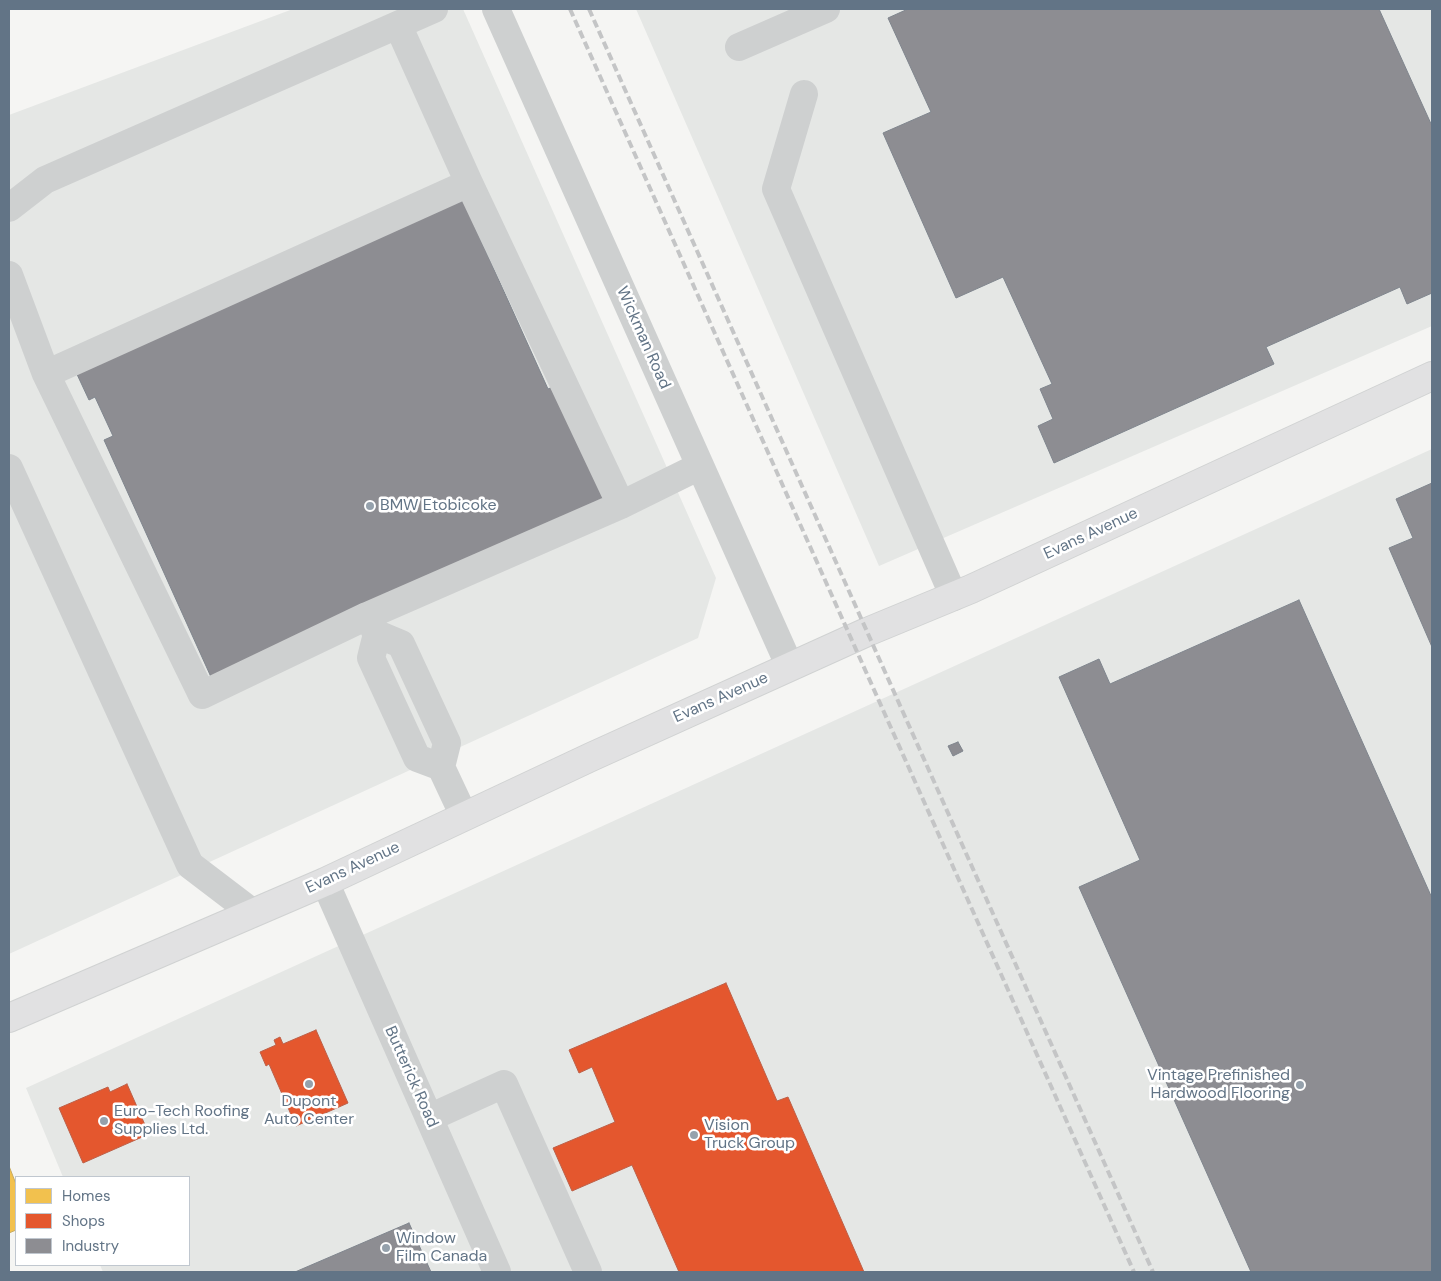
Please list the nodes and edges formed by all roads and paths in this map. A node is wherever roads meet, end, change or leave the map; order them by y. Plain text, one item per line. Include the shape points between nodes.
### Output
1 (434, 9) edge
2 (496, 9) edge
3 (826, 9) edge
4 (398, 25) junction
5 (739, 47) dead end
6 (804, 94) dead end
7 (469, 183) junction
8 (9, 208) edge
9 (9, 275) edge
10 (46, 374) junction
11 (1432, 376) edge
12 (700, 466) junction
13 (9, 468) edge
14 (621, 505) junction
15 (954, 597) junction
16 (372, 625) junction
17 (790, 667) junction
18 (464, 816) junction
19 (324, 882) junction
20 (253, 913) junction
21 (9, 1018) edge
22 (429, 1118) junction
23 (497, 1272) edge
24 (588, 1272) edge

1 - 4 street
2 - 12 street, Wickman Road
3 - 5 street
4 - 7 street
4 - 8 street via 45,180
6 - 15 street via 776,189
7 - 10 street
7 - 14 street
9 - 10 street
10 - 16 street via 202,695
11 - 15 main road, Evans Avenue
12 - 14 street
12 - 17 street, Wickman Road
13 - 20 street via 190,865
14 - 16 street
15 - 17 main road, Evans Avenue
16 - 18 street via 402,644 447,743 442,767
17 - 18 main road, Evans Avenue
18 - 19 main road, Evans Avenue
19 - 20 main road, Evans Avenue
19 - 22 street, Butterick Road
20 - 21 main road, Evans Avenue
22 - 23 street, Butterick Road
22 - 24 street via 504,1084

